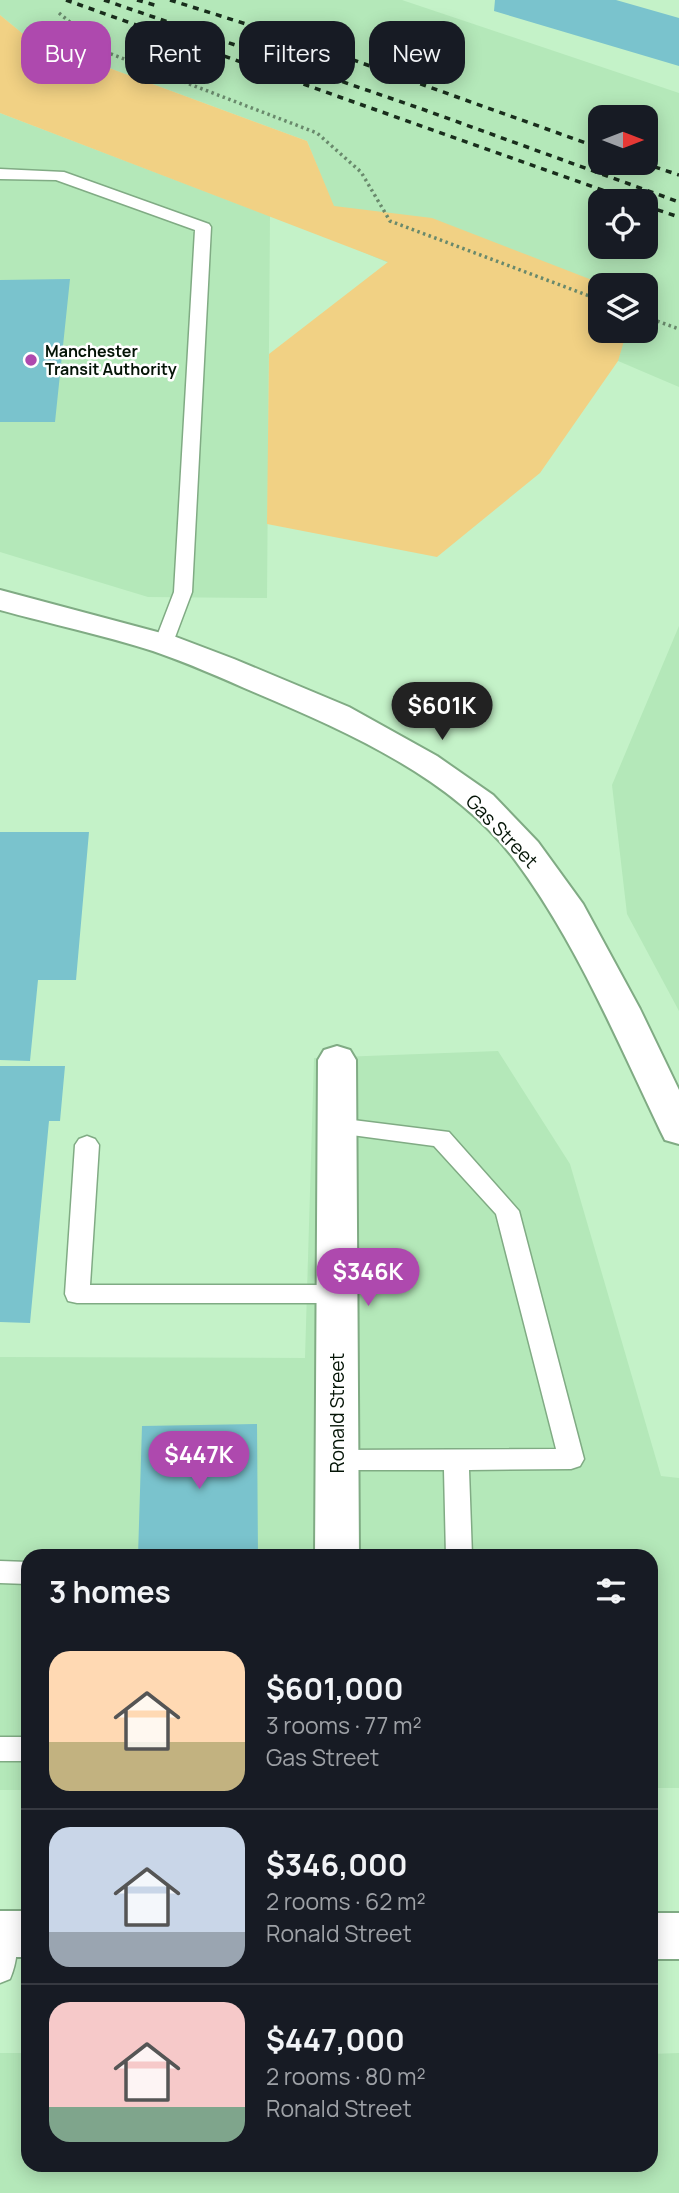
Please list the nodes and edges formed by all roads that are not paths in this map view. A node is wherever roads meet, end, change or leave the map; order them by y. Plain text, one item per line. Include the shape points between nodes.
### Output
1 (0, 174) edge
2 (0, 600) edge
3 (164, 644) junction
4 (337, 1060) dead end
5 (337, 1126) junction
6 (679, 1130) edge
7 (87, 1145) dead end
8 (337, 1294) junction
9 (337, 1460) junction
10 (456, 1460) junction
11 (337, 1549) edge
12 (459, 1549) edge
13 (0, 1572) edge
14 (21, 1573) edge
15 (0, 1749) edge
16 (21, 1749) edge
17 (658, 1936) edge
18 (679, 1936) edge

1 - 3 lane via 58,175 204,227 183,592
2 - 3 street, Gas Street
3 - 6 street, Gas Street via 337,715 425,764 481,803 526,850 570,914
4 - 5 street, Ronald Street
5 - 8 street, Ronald Street
5 - 10 lane via 441,1138 507,1211 571,1459
7 - 8 lane via 76,1294
8 - 9 street, Ronald Street
9 - 10 lane
9 - 11 street, Ronald Street
10 - 12 lane
13 - 14 lane
15 - 16 lane
17 - 18 street

